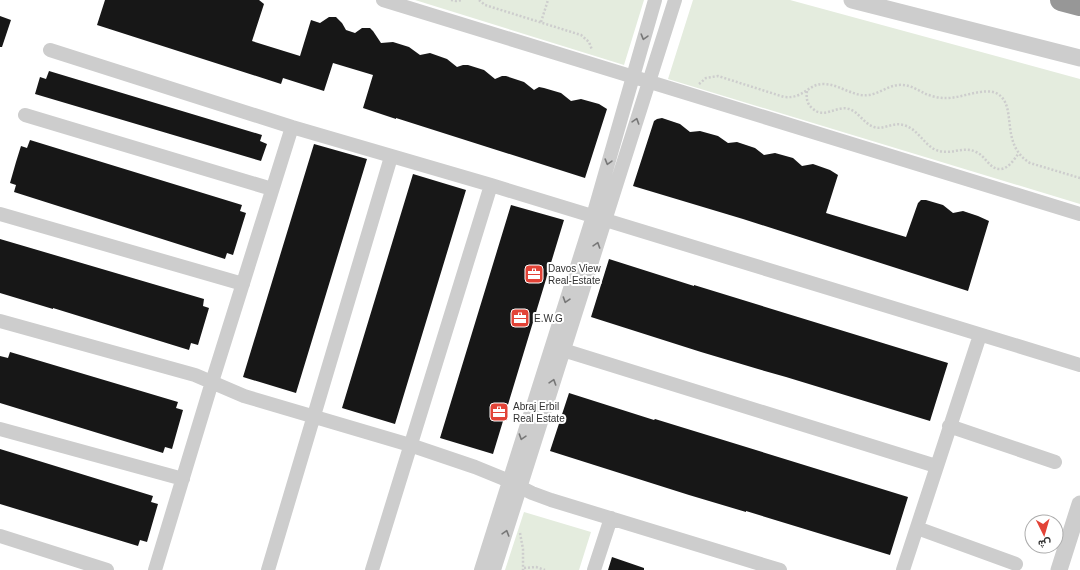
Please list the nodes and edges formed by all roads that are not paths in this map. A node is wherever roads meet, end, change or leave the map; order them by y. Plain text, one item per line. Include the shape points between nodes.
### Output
1 (383, 0) edge
2 (655, 0) edge
3 (675, 0) edge
4 (852, 0) edge
5 (1061, 0) edge
6 (1080, 5) edge
7 (50, 50) dead end
8 (1080, 58) edge
9 (633, 77) junction
10 (649, 82) junction
11 (26, 115) dead end
12 (292, 127) junction
13 (391, 157) junction
14 (491, 185) junction
15 (272, 189) junction
16 (0, 214) edge
17 (1080, 214) edge
18 (599, 218) junction
19 (243, 284) junction
20 (0, 321) edge
21 (980, 335) junction
22 (563, 350) junction
23 (1080, 366) edge
24 (212, 382) junction
25 (314, 417) junction
26 (949, 426) junction
27 (0, 428) edge
28 (410, 445) junction
29 (1055, 462) dead end
30 (936, 466) junction
31 (183, 479) junction
32 (514, 483) junction
33 (1080, 504) edge
34 (611, 518) junction
35 (917, 528) junction
36 (0, 536) edge
37 (1016, 564) dead end
38 (107, 570) edge
39 (155, 570) edge
40 (268, 570) edge
41 (372, 570) edge
42 (481, 570) edge
43 (494, 570) edge
44 (594, 570) edge
45 (780, 570) edge
46 (903, 570) edge
47 (1058, 570) edge

1 - 9 street
2 -> 9 street
3 - 10 street
4 - 8 street
5 - 6 highway
7 - 12 street
9 - 10 street
9 -> 18 street
10 - 17 street
18 -> 10 street
11 - 15 street
12 - 13 street
12 - 15 street
13 - 14 street
13 - 25 street
14 - 18 street
14 - 28 street
15 - 19 street
16 - 19 street
18 - 21 street
22 -> 18 street
18 -> 32 street
19 - 24 street
20 - 24 street via 186,372
21 - 23 street
21 - 26 street
22 - 30 street
32 -> 22 street
24 - 25 street via 244,396
24 - 31 street
25 - 28 street
25 - 40 street
26 - 29 street
26 - 30 street
27 - 31 street
28 - 32 street
28 - 41 street
30 - 35 street
31 - 39 street
32 - 34 street via 551,500
32 - 42 street
43 -> 32 street via 510,519
33 - 47 street
34 - 44 street
34 - 45 street
35 - 37 street
35 - 46 street
36 - 38 street

